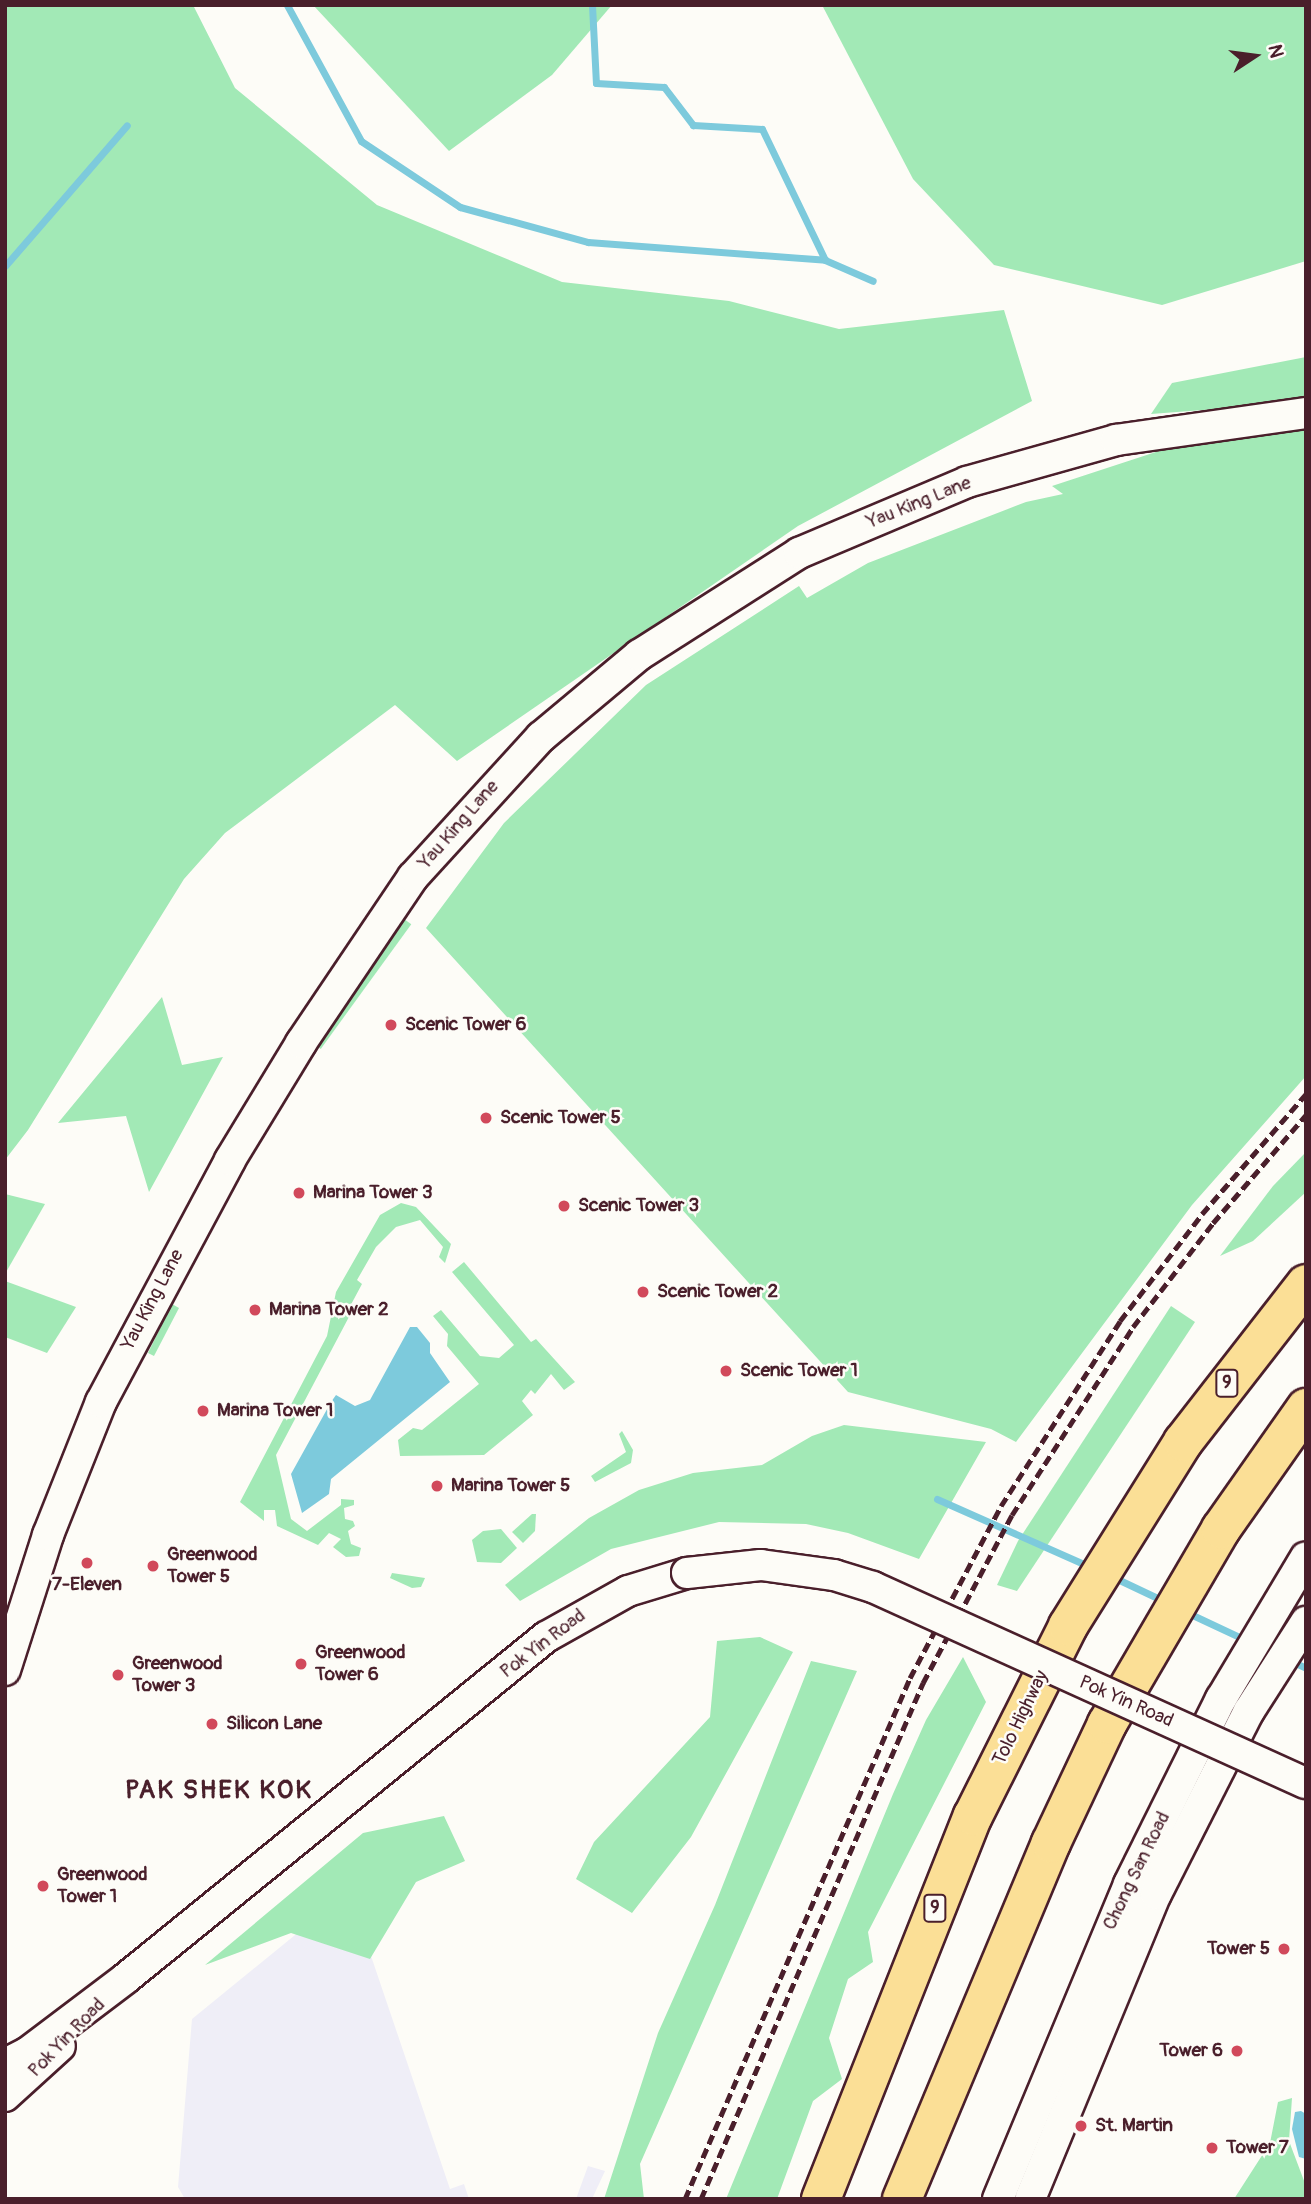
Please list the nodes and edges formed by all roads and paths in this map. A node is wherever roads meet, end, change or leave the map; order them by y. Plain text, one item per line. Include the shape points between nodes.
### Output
1 (1306, 413) edge
2 (1306, 1284) edge
3 (1306, 1408) edge
4 (1298, 1568) edge
5 (1306, 1622) edge
6 (5, 1670) edge
7 (1306, 1783) edge
8 (126, 1978) junction
9 (5, 2064) edge
10 (5, 2096) edge
11 (821, 2199) edge
12 (902, 2199) edge
13 (998, 2199) edge
14 (1030, 2199) edge

1 - 6 street, Yau King Lane via 1116,440 967,482 811,548 690,619 541,737 413,877 301,1043 230,1160 101,1402 48,1535
2 - 11 highway, Tolo Highway / 9 via 1237,1369 1154,1486 1068,1626 973,1816
3 - 12 highway via 1221,1529 1142,1660 1051,1843
4 - 13 street, Chong San Road via 1221,1699 1129,1884
5 - 14 street, Chong San Road via 1249,1711 1156,1894
7 - 8 street, Pok Yin Road, bridge via 873,1587 834,1575 761,1565 688,1573 628,1591 546,1637
8 - 9 street, Pok Yin Road via 27,2053
8 - 10 street, Pok Yin Road

